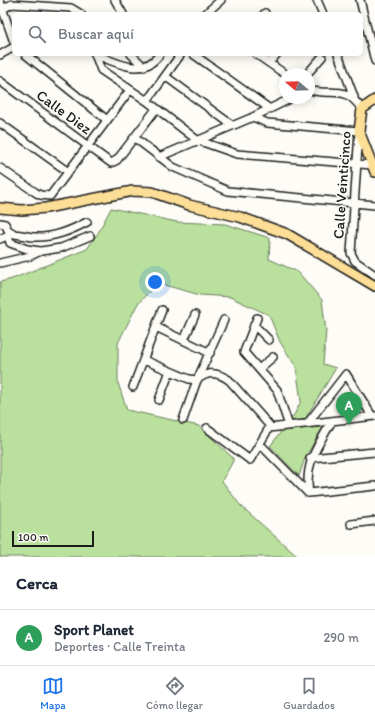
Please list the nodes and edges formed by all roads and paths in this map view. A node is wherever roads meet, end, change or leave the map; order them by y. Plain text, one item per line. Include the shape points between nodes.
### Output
1 (115, 0) edge
2 (221, 0) edge
3 (318, 0) edge
4 (368, 0) edge
5 (360, 3) edge
6 (1, 7) edge
7 (78, 12) edge
8 (122, 12) edge
9 (207, 12) edge
10 (322, 12) edge
11 (363, 12) edge
12 (12, 37) edge
13 (372, 40) edge
14 (12, 48) edge
15 (0, 55) edge
16 (27, 56) edge
17 (96, 56) edge
18 (100, 56) edge
19 (133, 56) edge
20 (156, 56) edge
21 (180, 56) edge
22 (196, 56) edge
23 (259, 56) edge
24 (275, 56) edge
25 (339, 56) edge
26 (322, 57) dead end
27 (375, 61) edge
28 (270, 63) junction
29 (144, 67) junction
30 (312, 68) edge
31 (279, 70) edge
32 (165, 76) junction
33 (0, 81) edge
34 (130, 90) junction
35 (315, 90) edge
36 (354, 97) junction
37 (375, 100) edge
38 (147, 101) junction
39 (280, 104) edge
40 (156, 109) junction
41 (270, 109) junction
42 (362, 109) junction
43 (253, 117) junction
44 (107, 120) junction
45 (0, 123) edge
46 (232, 125) junction
47 (359, 130) junction
48 (135, 138) junction
49 (197, 140) junction
50 (88, 145) junction
51 (159, 157) junction
52 (357, 164) junction
53 (0, 168) edge
54 (373, 169) edge
55 (67, 171) junction
56 (355, 203) junction
57 (375, 205) edge
58 (0, 208) edge
59 (87, 222) dead end
60 (0, 223) edge
61 (10, 234) junction
62 (90, 236) dead end
63 (0, 238) edge
64 (41, 251) junction
65 (0, 263) edge
66 (375, 275) edge
67 (375, 286) edge
68 (162, 310) dead end
69 (195, 315) dead end
70 (224, 320) dead end
71 (156, 327) junction
72 (184, 340) junction
73 (269, 340) dead end
74 (210, 353) junction
75 (273, 357) dead end
76 (144, 360) junction
77 (260, 368) junction
78 (170, 371) junction
79 (197, 380) junction
80 (133, 387) dead end
81 (159, 400) dead end
82 (373, 416) edge
83 (182, 420) dead end
84 (332, 421) junction
85 (307, 424) junction
86 (289, 426) junction
87 (207, 428) dead end
88 (269, 428) junction
89 (260, 444) junction
90 (375, 452) edge
91 (310, 458) junction
92 (375, 486) edge
93 (309, 493) junction
94 (375, 521) edge
95 (351, 524) dead end

1 - 8 street
2 - 9 street
3 - 10 street
4 - 5 street
6 - 7 street via 12,4 71,8
6 - 12 street
11 - 13 street
13 - 27 street
14 - 15 street
16 - 44 street
17 - 34 street via 101,70
18 - 29 street via 134,68
19 - 29 street
20 - 29 street
21 - 32 street
22 - 41 street
23 - 28 street
24 - 28 street
25 - 36 street
26 - 30 street
28 - 31 street
32 - 38 street
32 - 46 street
33 - 50 street, Calle Diez
34 - 38 street
34 - 44 street
35 - 36 street via 337,92
36 - 42 street
37 - 42 main road
38 - 40 street
39 - 41 street
40 - 48 street
40 - 49 street
41 - 43 street
42 - 47 main road, Calle Veinticinco
43 - 46 street
43 - 47 street via 267,123
44 - 50 street
45 - 55 street
46 - 49 street
47 - 52 street, Calle Veinticinco
47 - 54 main road
48 - 50 street, Calle Diez via 113,163
48 - 51 street
49 - 51 street
49 - 52 street via 237,154
50 - 55 street
51 - 56 street via 228,191
52 - 54 street
52 - 56 street, Calle Veinticinco
53 - 55 street via 35,192 46,196 50,196
56 - 57 street
56 - 66 street, Calle Veinticinco via 351,253 355,261
58 - 67 main road via 46,208 133,191 152,192 189,205 240,217 287,234
59 - 61 street via 57,235 34,237
60 - 61 street via 5,224
61 - 63 street
61 - 64 street via 10,243
62 - 64 street via 61,248
64 - 65 street
68 - 71 street
69 - 72 street
70 - 74 street
71 - 72 street
71 - 76 street
72 - 74 street
73 - 77 street via 256,322 244,350
74 - 79 street
75 - 77 street
76 - 78 street
76 - 80 street
77 - 86 street via 277,390
78 - 79 street
78 - 81 street
79 - 83 street
79 - 88 street via 215,373 229,380
82 - 84 street
82 - 85 street via 346,374
84 - 85 street
84 - 91 street
85 - 86 street
86 - 88 street
87 - 89 street via 250,460
88 - 89 street
89 - 93 street
90 - 91 street
91 - 93 street via 307,481
92 - 93 street
94 - 95 street

